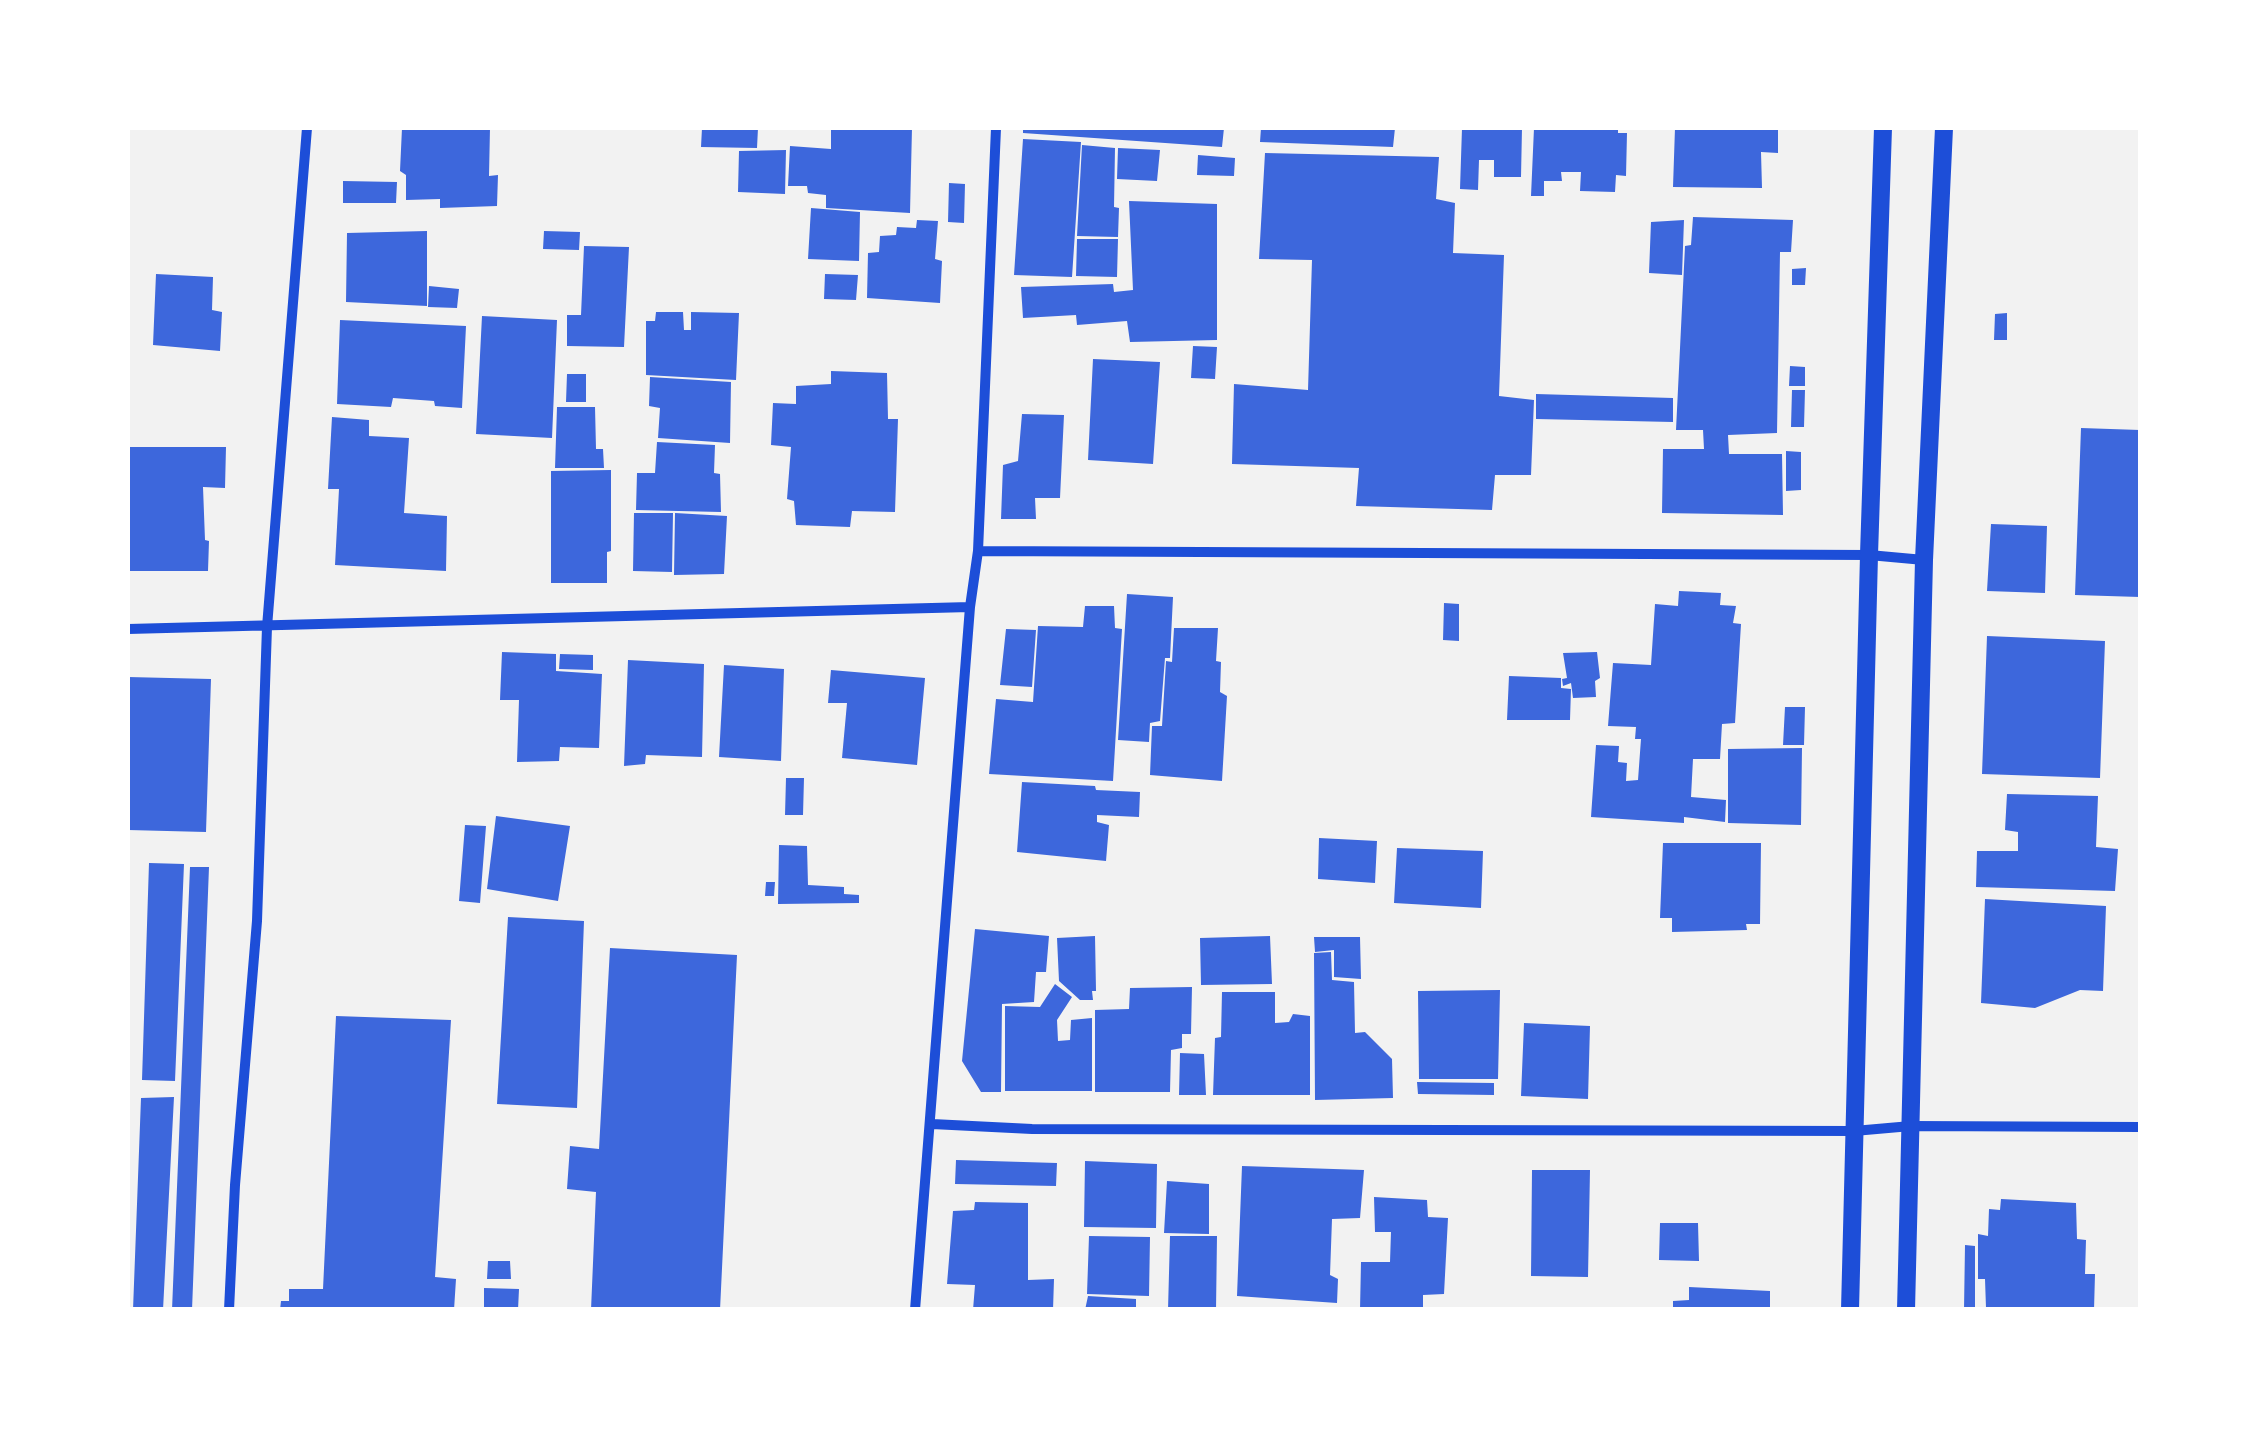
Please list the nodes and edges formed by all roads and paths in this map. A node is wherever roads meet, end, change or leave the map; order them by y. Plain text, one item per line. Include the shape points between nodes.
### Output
1 (307, 128) edge
2 (996, 128) edge
3 (1883, 128) edge
4 (1944, 128) edge
5 (978, 550) junction
6 (1868, 555) junction
7 (1924, 560) junction
8 (970, 607) junction
9 (268, 627) junction
10 (128, 629) edge
11 (932, 1124) junction
12 (1911, 1126) junction
13 (2140, 1127) edge
14 (1854, 1131) junction
15 (230, 1310) edge
16 (915, 1310) edge
17 (1850, 1310) edge
18 (1906, 1310) edge

1 - 9 street
2 - 5 street
3 - 6 street
4 - 7 street
5 - 6 street
5 - 8 street
6 - 7 street
6 - 14 street
7 - 12 street
8 - 9 street
8 - 11 street
9 - 10 street
9 - 15 street via 257,921
11 - 14 street
11 - 16 street
12 - 13 street
12 - 14 street
12 - 18 street
14 - 17 street

